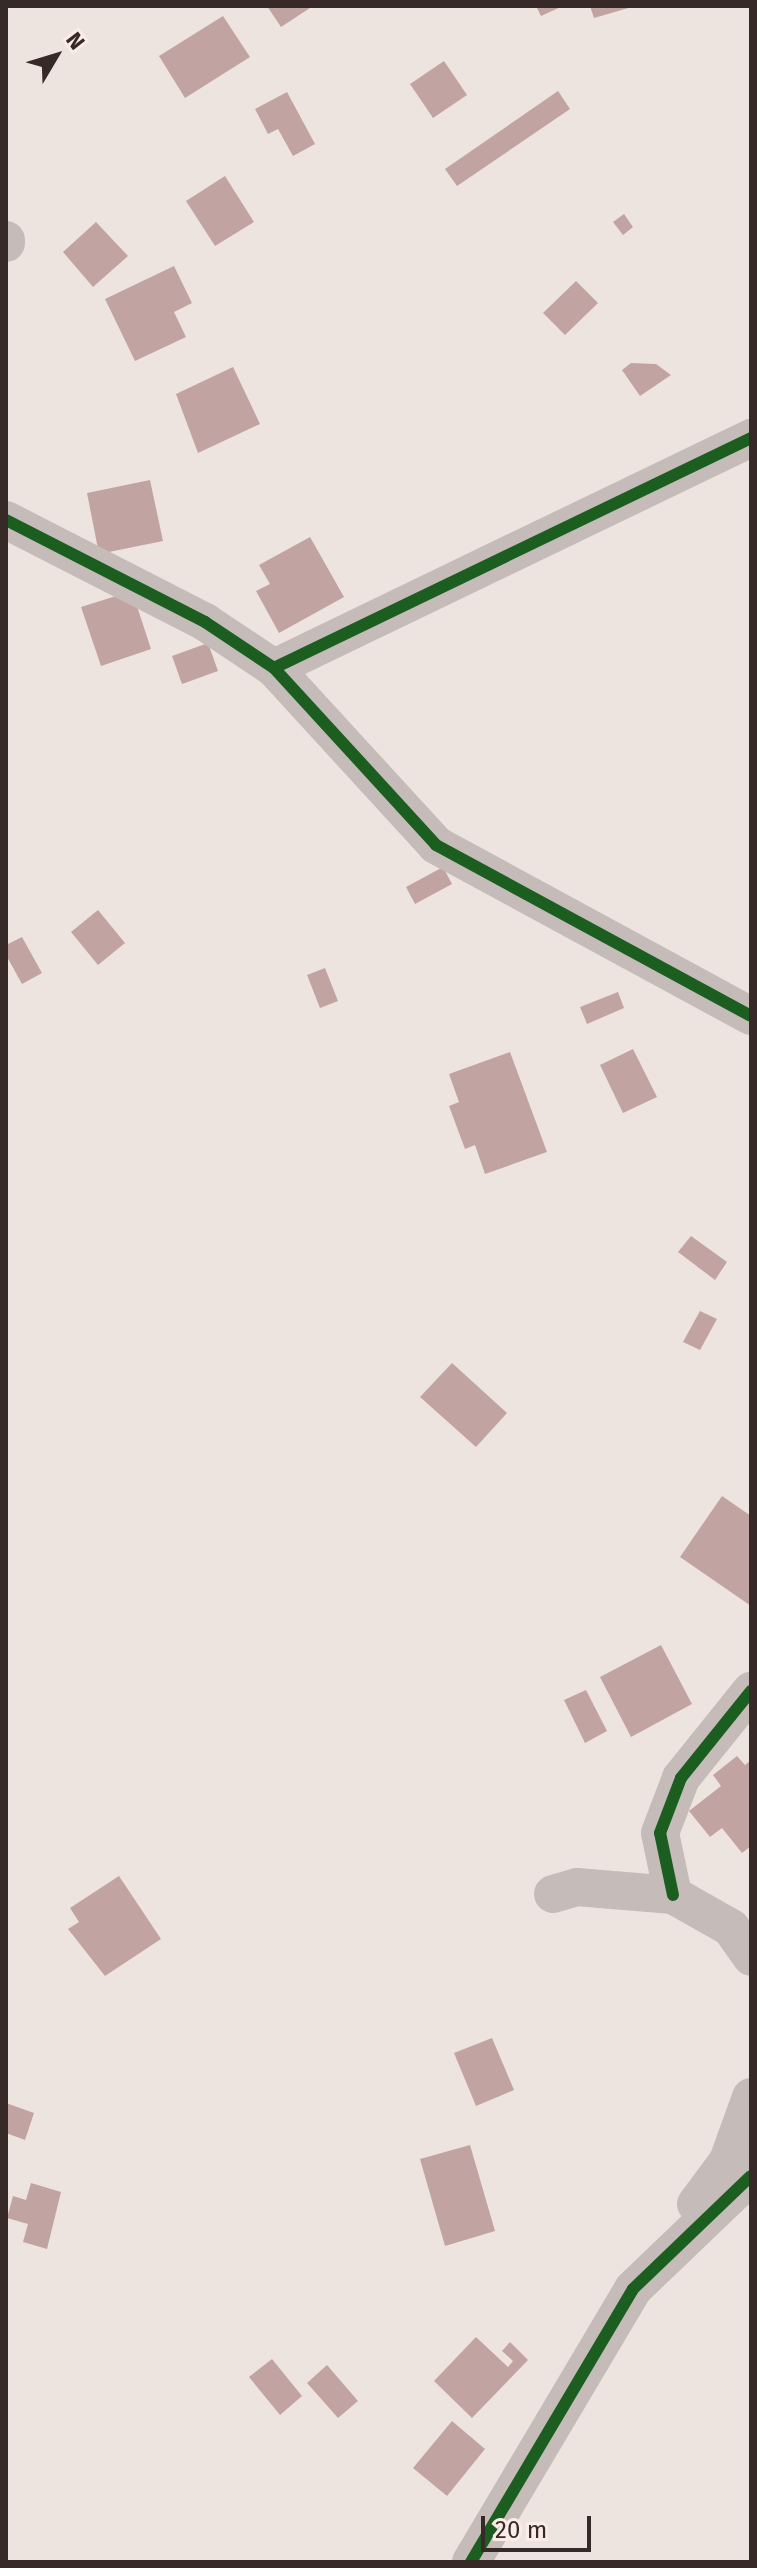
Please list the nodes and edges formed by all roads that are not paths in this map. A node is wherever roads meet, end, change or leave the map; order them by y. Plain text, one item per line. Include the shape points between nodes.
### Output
1 (751, 438) edge
2 (6, 520) edge
3 (274, 668) junction
4 (751, 1016) edge
5 (751, 1691) edge
6 (553, 1894) dead end
7 (673, 1895) junction
8 (751, 1957) edge
9 (751, 2097) edge
10 (751, 2176) edge
11 (633, 2289) junction
12 (471, 2562) edge

1 - 3 street
2 - 3 street via 205,622
3 - 4 street via 436,845
5 - 7 street via 681,1778 660,1833
6 - 7 street via 577,1887
7 - 8 street via 731,1928
9 - 11 street via 728,2161
10 - 11 street
11 - 12 street

